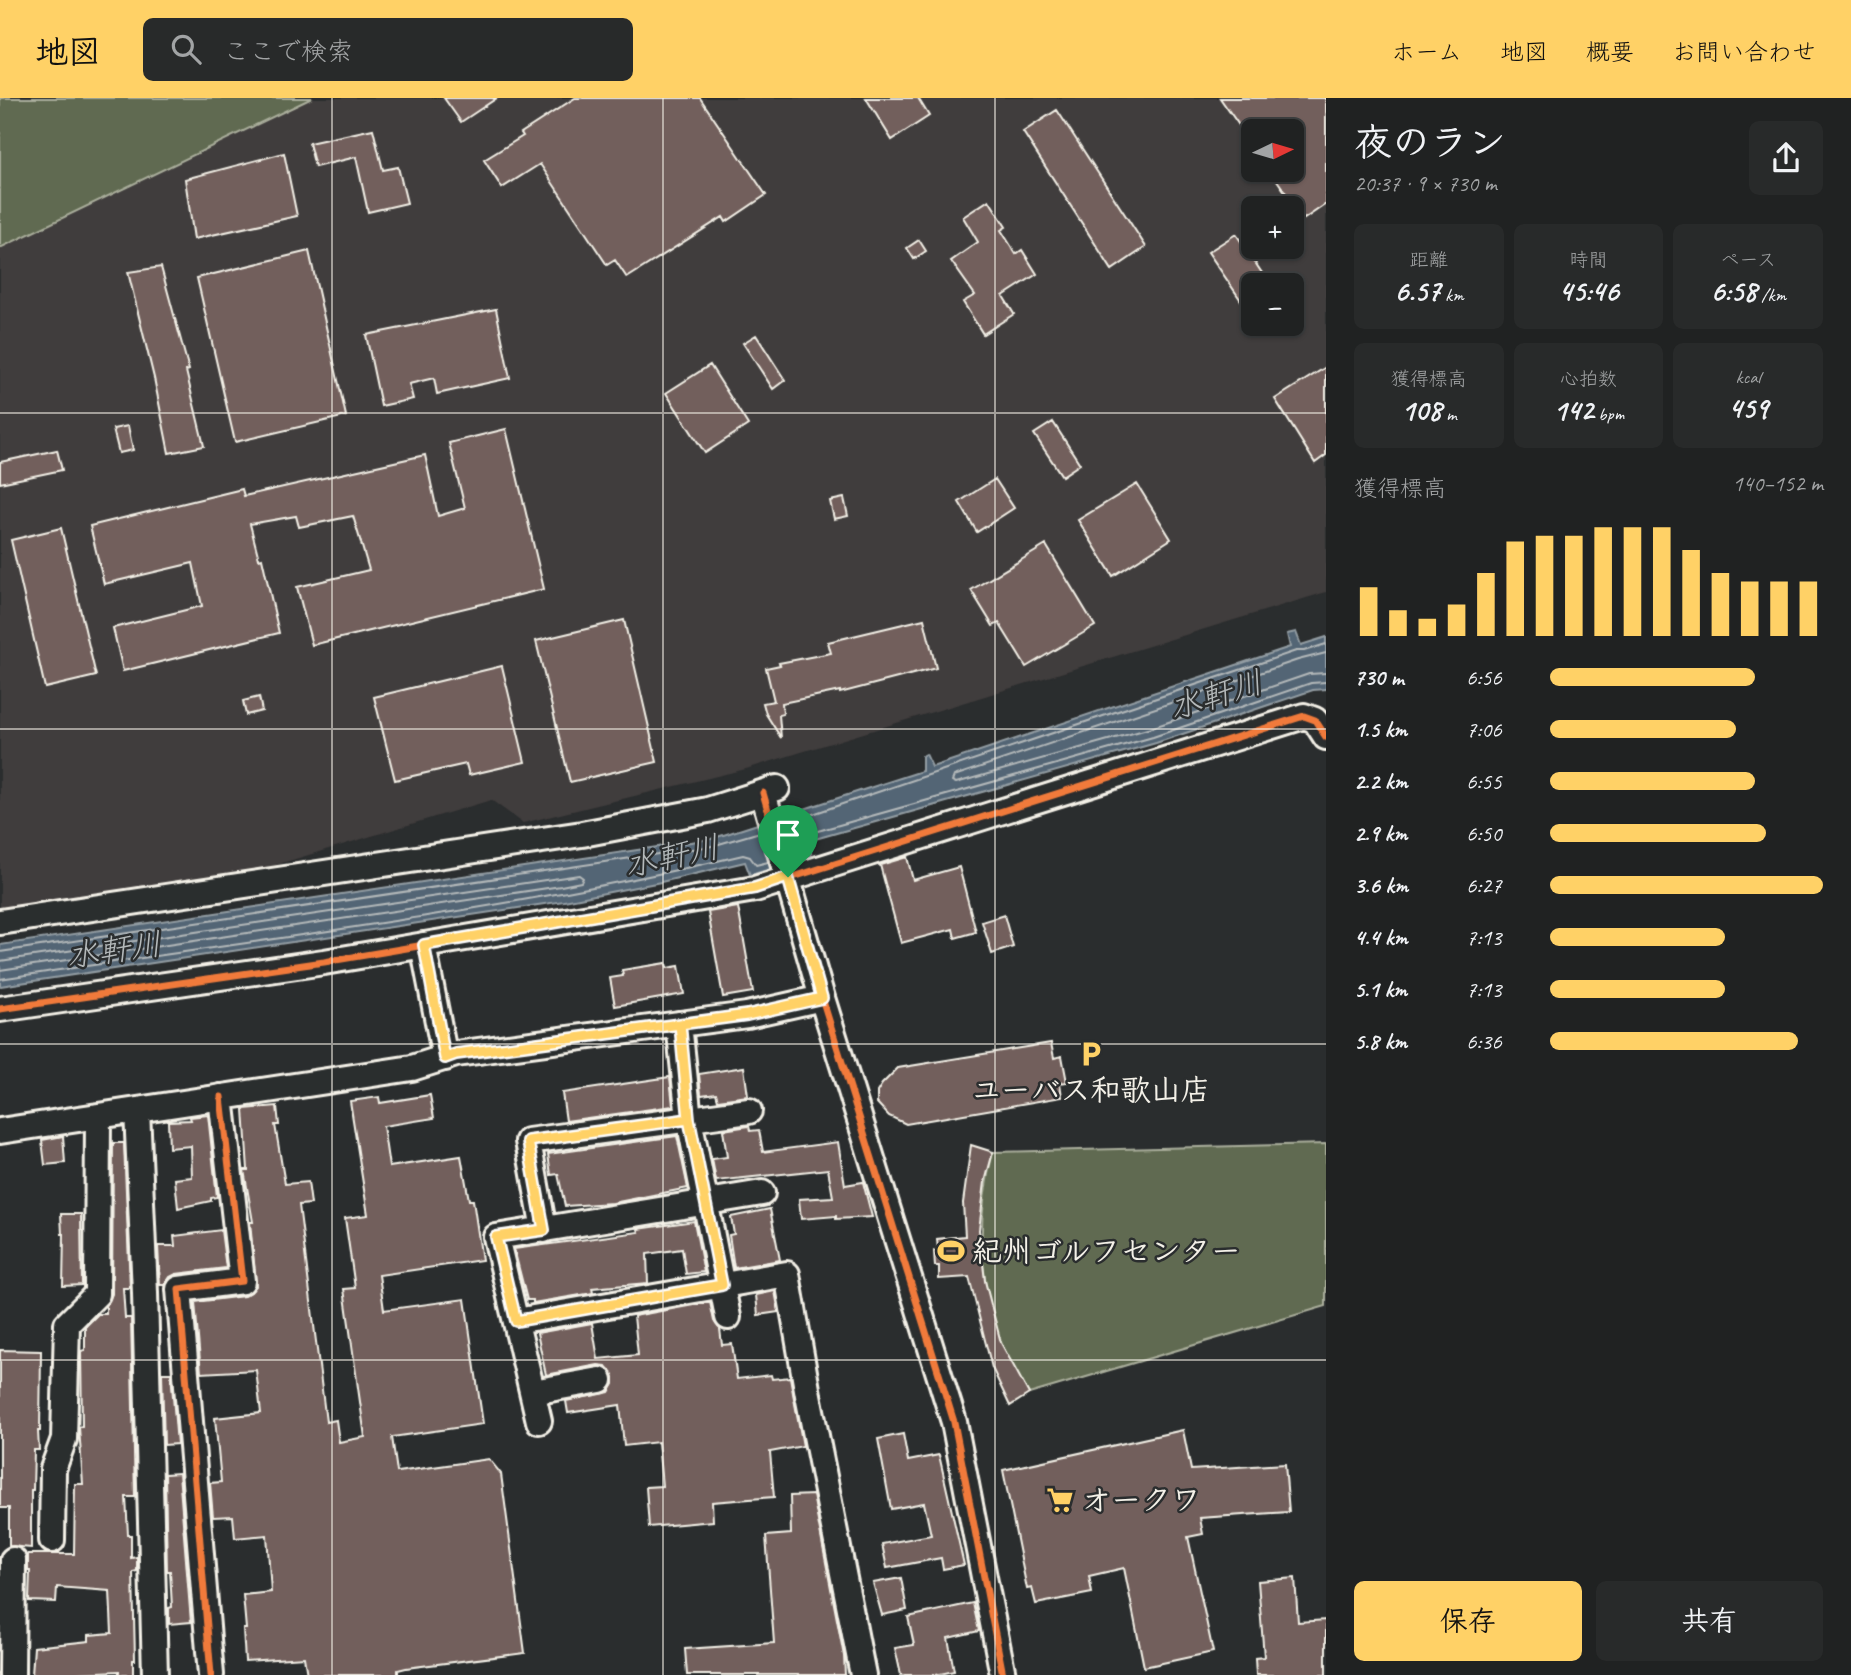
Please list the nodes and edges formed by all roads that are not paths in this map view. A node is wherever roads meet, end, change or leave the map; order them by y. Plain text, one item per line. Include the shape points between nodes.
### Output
1 (1326, 737) edge
2 (786, 872) junction
3 (0, 922) edge
4 (424, 945) junction
5 (822, 998) junction
6 (0, 1009) edge
7 (680, 1024) junction
8 (445, 1058) junction
9 (221, 1097) junction
10 (137, 1110) junction
11 (749, 1111) dead end
12 (99, 1116) junction
13 (689, 1119) junction
14 (0, 1131) edge
15 (762, 1192) dead end
16 (706, 1202) junction
17 (544, 1230) junction
18 (722, 1285) junction
19 (728, 1317) dead end
20 (516, 1321) junction
21 (600, 1380) dead end
22 (533, 1392) junction
23 (540, 1421) dead end
24 (52, 1540) dead end
25 (13, 1560) dead end
26 (12, 1675) edge
27 (155, 1675) edge
28 (211, 1675) edge
29 (863, 1675) edge
30 (1003, 1675) edge

1 - 2 street via 1315,720 1304,716
2 - 3 street via 770,790 708,810 582,834
2 - 4 street via 755,888
2 - 5 street
4 - 6 street
4 - 8 street
5 - 7 street
5 - 30 street via 954,1422
7 - 8 street
7 - 13 street
8 - 9 street via 412,1068
9 - 10 street
9 - 28 street via 242,1281 179,1289
10 - 12 street
10 - 27 street
11 - 13 street
12 - 14 street
12 - 24 street via 97,1294 67,1324 64,1439 53,1469
13 - 16 street
13 - 17 street via 528,1141
15 - 16 street
16 - 17 street
16 - 18 street
17 - 20 street via 496,1237
18 - 19 street
18 - 20 street
18 - 29 street via 787,1273
20 - 22 street
21 - 22 street
22 - 23 street
25 - 26 street

